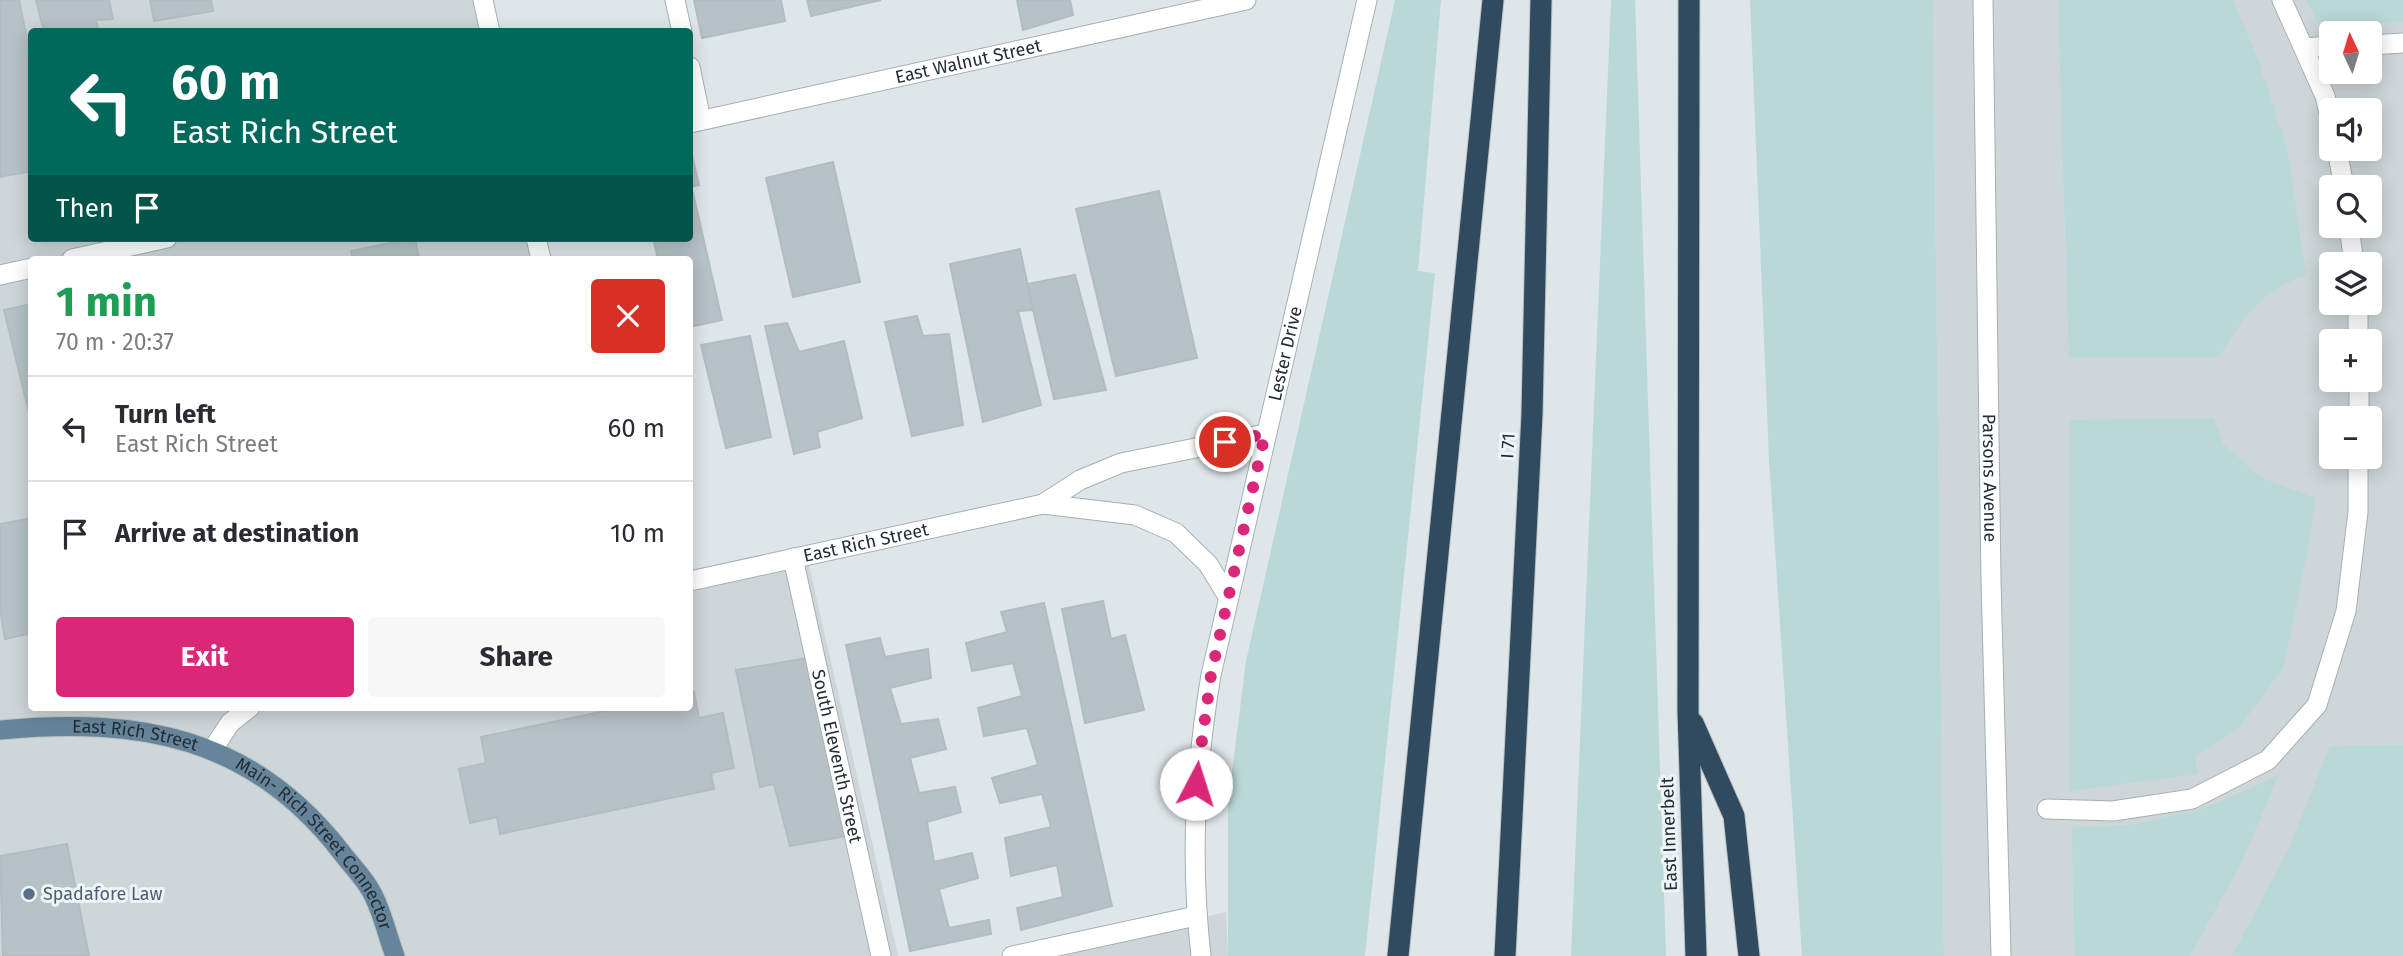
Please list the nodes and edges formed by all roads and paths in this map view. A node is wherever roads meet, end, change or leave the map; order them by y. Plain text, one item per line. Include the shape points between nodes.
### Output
1 (483, 0) edge
2 (675, 0) edge
3 (1246, 0) edge
4 (1367, 0) edge
5 (1493, 0) edge
6 (1541, 0) edge
7 (1689, 0) edge
8 (1983, 0) edge
9 (2282, 0) edge
10 (489, 28) edge
11 (681, 28) edge
12 (2403, 43) edge
13 (2382, 44) edge
14 (2319, 47) edge
15 (2304, 48) junction
16 (2325, 98) edge
17 (693, 100) edge
18 (695, 122) edge
19 (149, 242) edge
20 (86, 256) edge
21 (28, 269) edge
22 (0, 275) edge
23 (1265, 434) junction
24 (2358, 469) edge
25 (1043, 504) junction
26 (793, 558) junction
27 (693, 580) edge
28 (1227, 594) junction
29 (245, 711) edge
30 (1688, 711) junction
31 (0, 730) edge
32 (213, 749) junction
33 (2047, 809) dead end
34 (1510, 894) junction
35 (1196, 916) junction
36 (395, 956) edge
37 (881, 956) edge
38 (1012, 956) edge
39 (1201, 956) edge
40 (1398, 956) edge
41 (1505, 956) edge
42 (1514, 956) edge
43 (1696, 956) edge
44 (1749, 956) edge
45 (2001, 956) edge

1 - 10 street
2 - 11 street
3 - 18 street, East Walnut Street
4 - 23 street, Lester Drive
5 - 40 highway
6 - 34 highway, I 71 / I 71 via 1532,414
7 - 30 highway, East Innerbelt
8 - 45 street, Parsons Avenue
9 - 15 street
12 - 13 street
14 - 15 street
15 - 16 street
17 - 18 street
19 - 20 street
21 - 22 street
23 - 25 street, East Rich Street via 1121,463 1080,480
23 - 28 street, Lester Drive
24 - 33 street via 2358,512 2346,611 2317,705 2268,760 2192,799 2113,811
25 - 26 street, East Rich Street
25 - 28 street, East Rich Street via 1135,515 1176,533 1208,564
26 - 27 street, East Rich Street
26 - 37 street, South Eleventh Street
28 - 35 street, Lester Drive via 1198,757 1193,838
29 - 32 street, East Rich Street via 230,723
30 - 43 highway, East Innerbelt
30 - 44 highway via 1734,816
31 - 32 main road, East Rich Street via 55,725 141,730
32 - 36 main road, Main- Rich Street Connector via 270,782 317,820 371,891
34 - 41 highway, I 71
34 - 42 highway
35 - 38 street
35 - 39 street, Lester Drive

